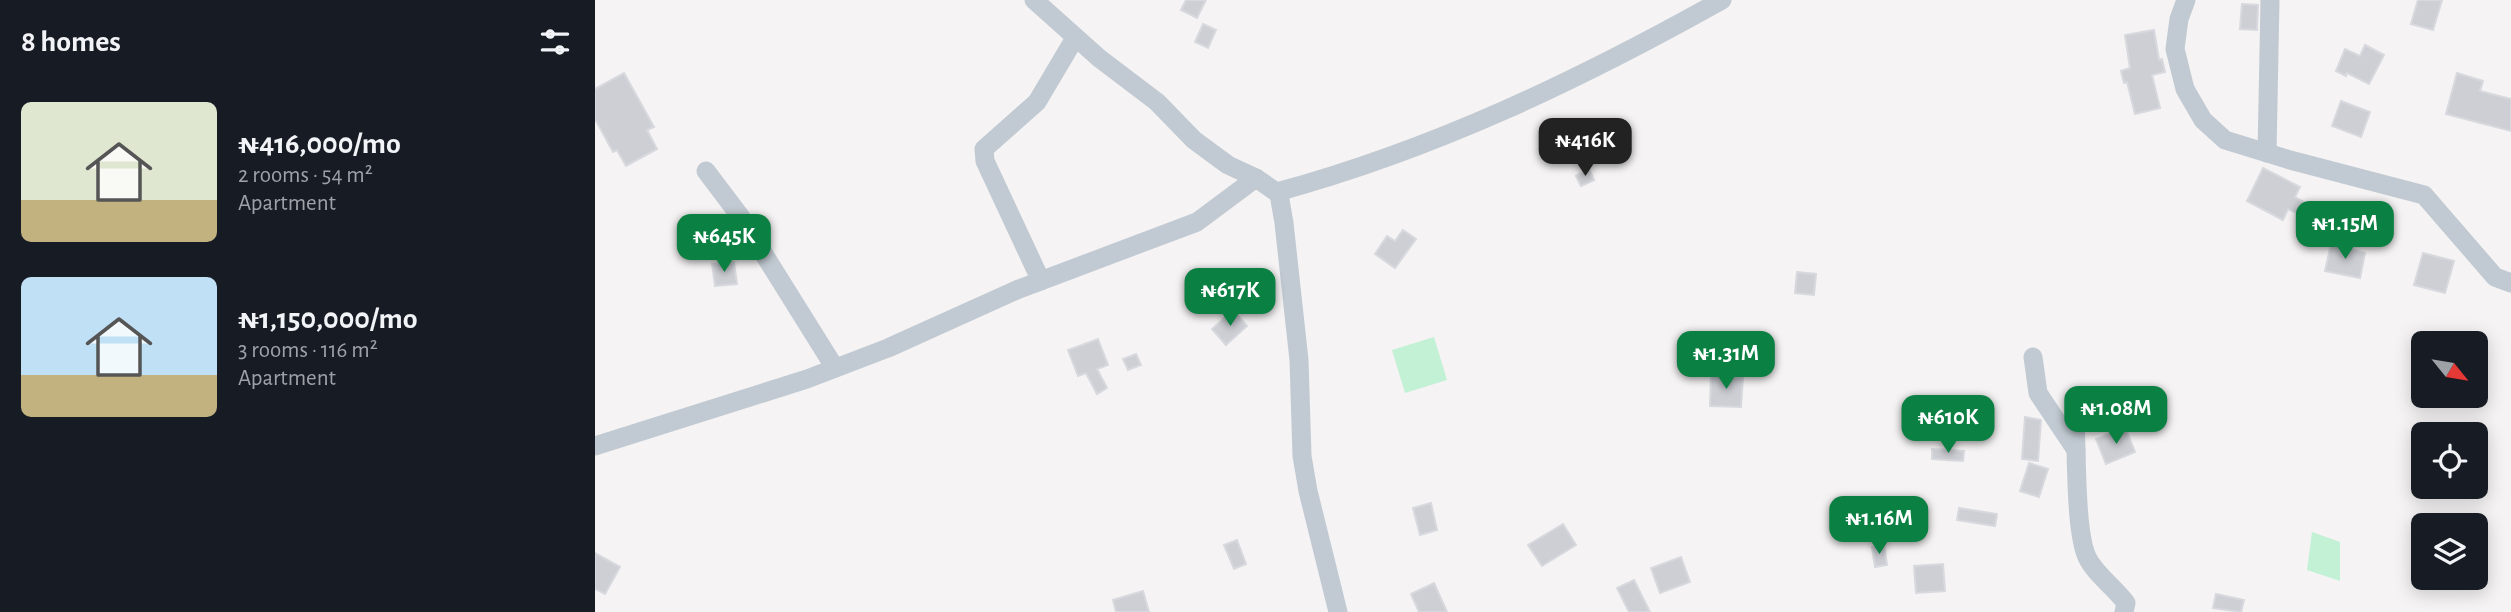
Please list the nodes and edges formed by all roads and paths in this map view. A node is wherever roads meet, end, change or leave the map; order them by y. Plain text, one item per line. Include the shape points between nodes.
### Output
1 (1034, 0) edge
2 (1722, 0) edge
3 (2186, 0) edge
4 (2270, 0) edge
5 (1075, 38) junction
6 (2267, 153) junction
7 (706, 171) dead end
8 (1256, 178) junction
9 (1277, 192) junction
10 (1041, 281) junction
11 (2511, 283) edge
12 (2033, 357) dead end
13 (835, 368) junction
14 (2075, 421) dead end
15 (595, 446) edge
16 (2076, 451) junction
17 (1338, 612) edge
18 (2124, 612) edge

1 - 5 street
2 - 9 street via 1512,109 1342,174
3 - 6 street via 2175,49 2185,89 2203,120 2225,139
4 - 6 street
5 - 8 street via 1157,102 1194,140 1228,165
5 - 10 street via 1037,102 984,149 985,161
6 - 11 street via 2424,194 2495,277
7 - 13 street via 740,216
8 - 9 street
8 - 10 street via 1197,222
9 - 17 street via 1299,360 1302,456
10 - 13 street
12 - 16 street via 2038,393
13 - 15 street
14 - 16 street
16 - 18 street via 2086,555 2126,603

